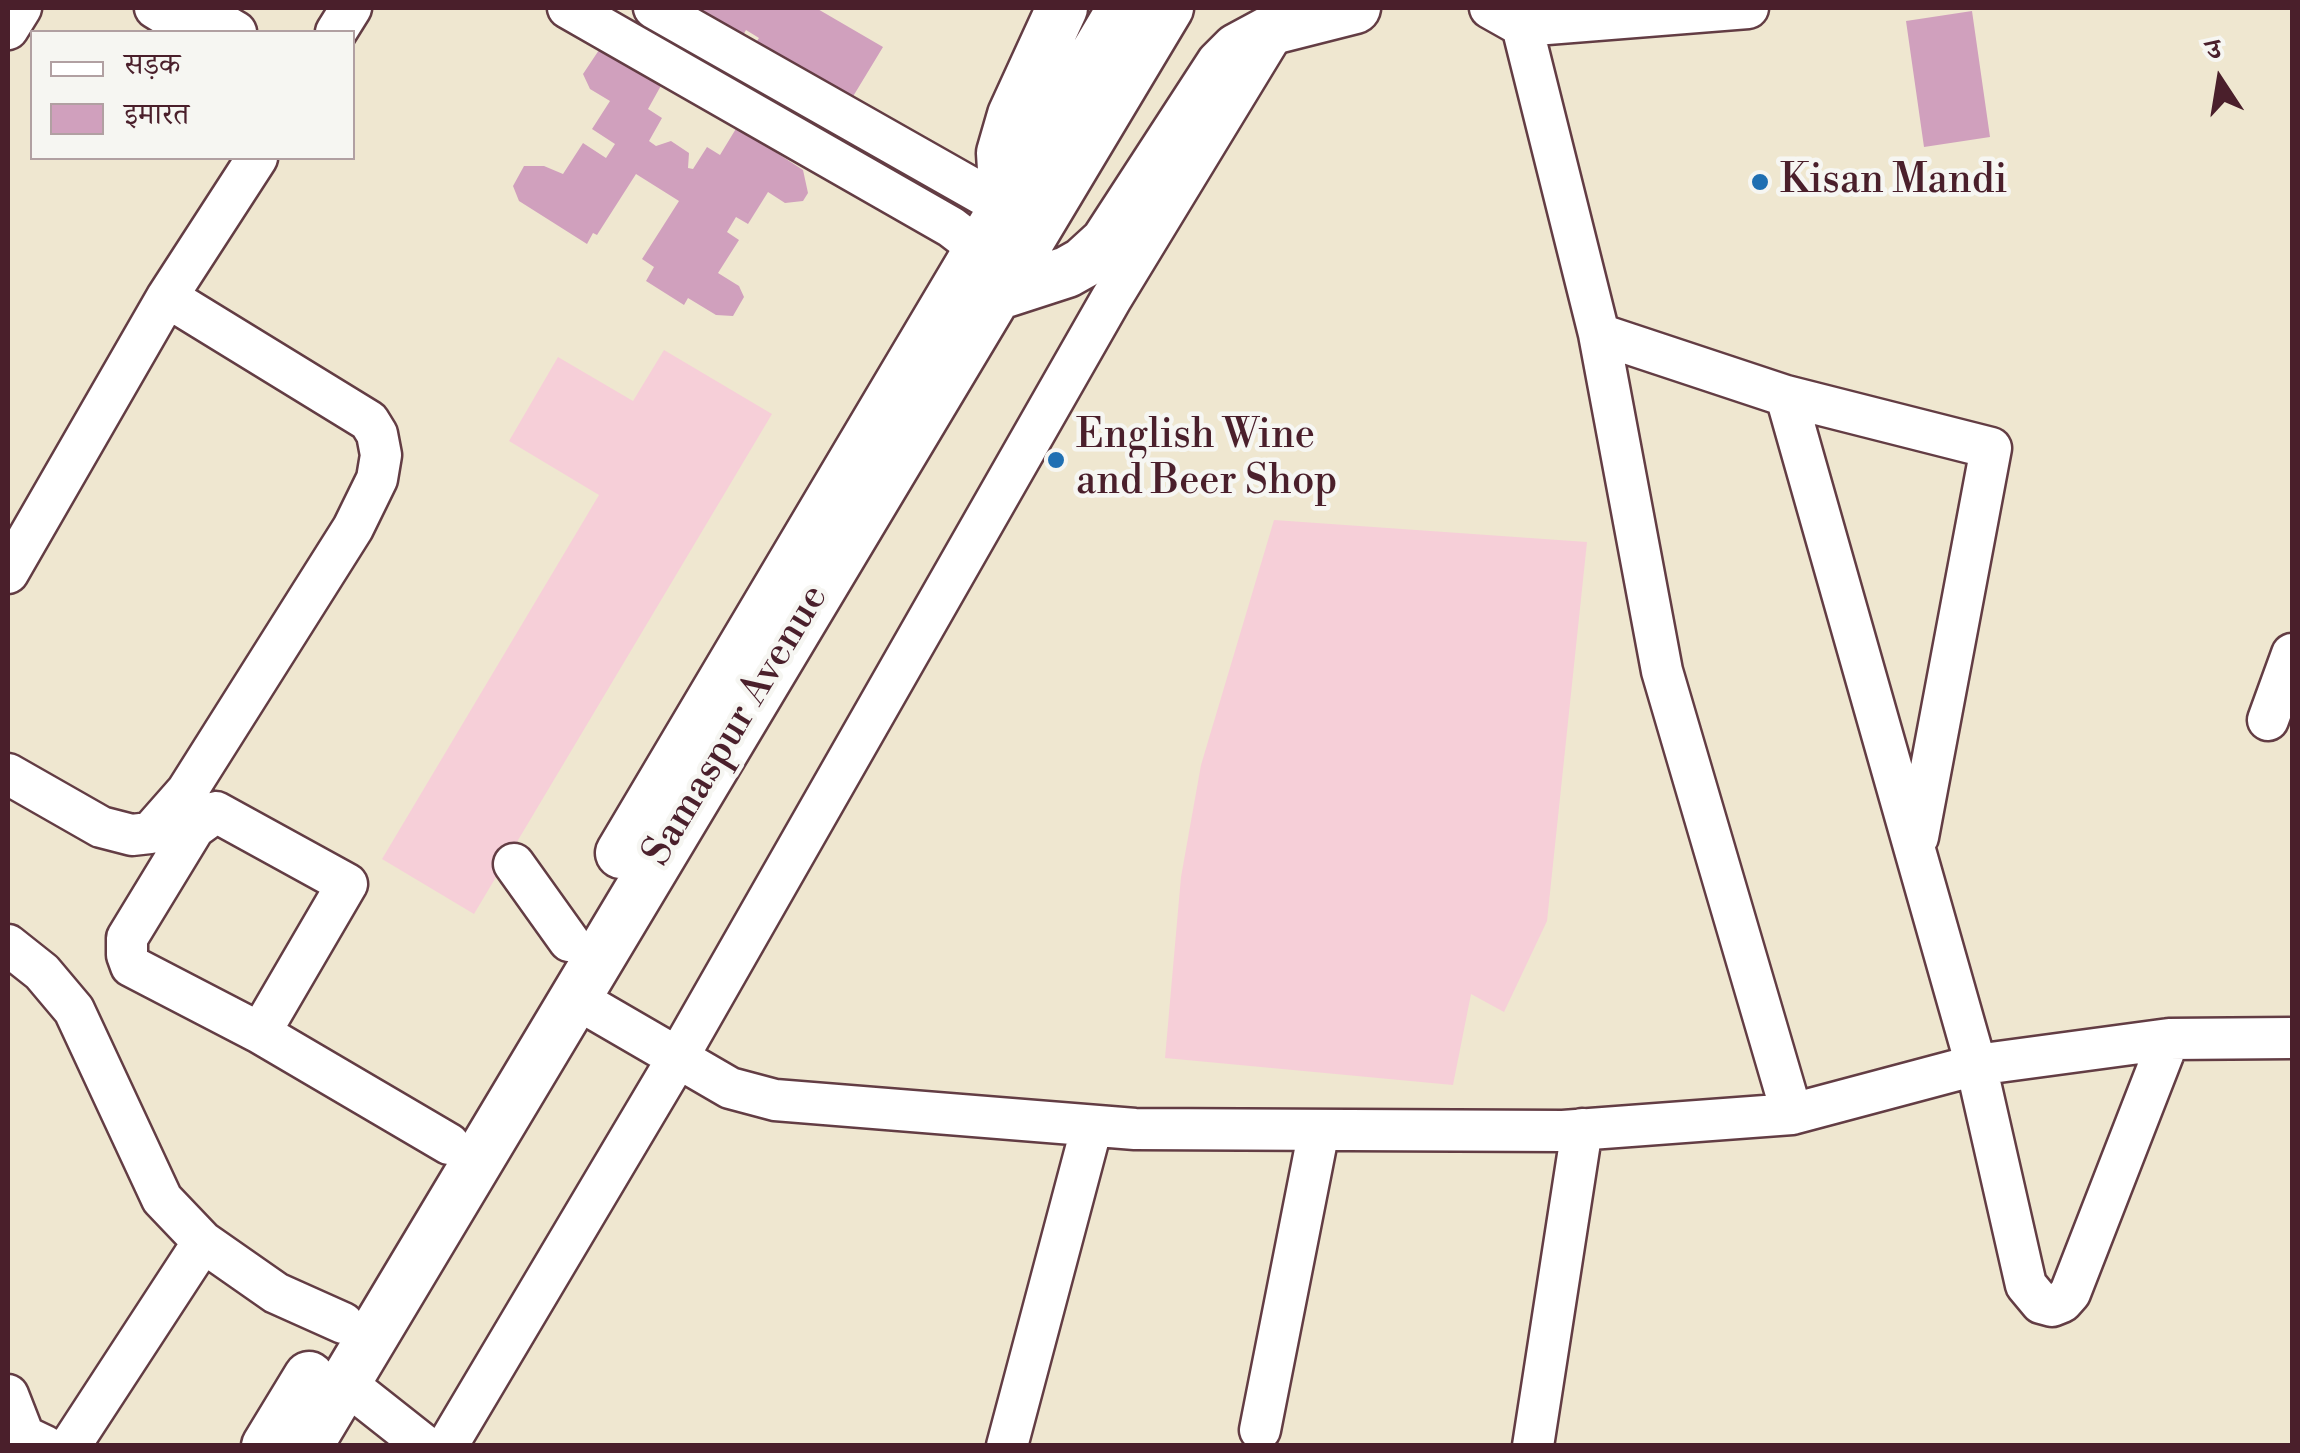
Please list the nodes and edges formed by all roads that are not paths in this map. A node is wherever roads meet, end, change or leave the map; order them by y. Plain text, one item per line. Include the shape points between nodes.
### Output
1 (21, 8) edge
2 (155, 8) edge
3 (195, 8) edge
4 (260, 8) edge
5 (352, 8) edge
6 (568, 8) edge
7 (654, 8) edge
8 (1062, 8) edge
9 (1123, 8) edge
10 (1168, 8) edge
11 (1355, 8) edge
12 (1748, 8) edge
13 (1506, 17) edge
14 (8, 29) edge
15 (191, 30) edge
16 (233, 30) edge
17 (247, 30) edge
18 (337, 30) edge
19 (256, 160) edge
20 (1005, 208) junction
21 (988, 272) junction
22 (1102, 273) junction
23 (167, 298) junction
24 (1599, 334) junction
25 (1786, 396) junction
26 (8, 573) edge
27 (2292, 654) edge
28 (2268, 720) dead end
29 (8, 774) edge
30 (647, 843) junction
31 (1916, 846) junction
32 (514, 864) dead end
33 (569, 941) junction
34 (8, 945) edge
35 (575, 998) junction
36 (260, 1033) junction
37 (2292, 1038) edge
38 (2169, 1039) junction
39 (676, 1059) junction
40 (1976, 1065) junction
41 (1792, 1114) junction
42 (1092, 1126) junction
43 (1582, 1129) junction
44 (1319, 1130) junction
45 (449, 1144) junction
46 (203, 1242) junction
47 (343, 1323) junction
48 (344, 1382) junction
49 (8, 1395) edge
50 (1260, 1430) dead end
51 (45, 1446) edge
52 (70, 1446) edge
53 (267, 1446) edge
54 (307, 1446) edge
55 (425, 1446) edge
56 (447, 1446) edge
57 (1008, 1446) edge
58 (1532, 1446) edge

1 - 14 street
2 - 15 street
3 - 16 street
4 - 17 street
5 - 18 street
6 - 21 street via 951,227
7 - 20 street
8 - 20 main road via 1013,114 1002,154
9 - 20 main road, Samaspur Avenue
10 - 21 main road, Samaspur Avenue
11 - 22 main road via 1276,28 1221,65 1106,242
12 - 13 street
13 - 24 street
19 - 23 street
20 - 21 main road, Samaspur Avenue
21 - 22 main road
21 - 30 main road, Samaspur Avenue
22 - 39 street
23 - 26 street
23 - 29 street via 369,421 381,455 376,480 353,528 187,791 150,833 100,827
24 - 25 street
24 - 41 street via 1662,671
25 - 31 street
25 - 31 street via 1991,448
27 - 28 street
30 - 33 main road, Samaspur Avenue
30 - 35 main road, Samaspur Avenue
31 - 40 street
32 - 33 street
33 - 45 main road, Samaspur Avenue
34 - 46 street via 74,1010 162,1200
35 - 39 street
35 - 48 main road, Samaspur Avenue
36 - 36 street via 347,884 216,812 194,828 127,938 127,955 131,966
36 - 45 street
37 - 38 street
38 - 40 street
38 - 40 street via 2070,1293 2052,1306 2026,1285
39 - 42 street via 730,1088 775,1100
39 - 56 street
40 - 41 street
41 - 43 street
42 - 44 street
42 - 57 street
43 - 44 street
43 - 58 street
44 - 50 street
45 - 47 main road, Samaspur Avenue
46 - 47 street via 276,1293
46 - 52 street
47 - 53 main road, Samaspur Avenue
48 - 54 main road, Samaspur Avenue
48 - 55 street
49 - 51 street via 24,1436

